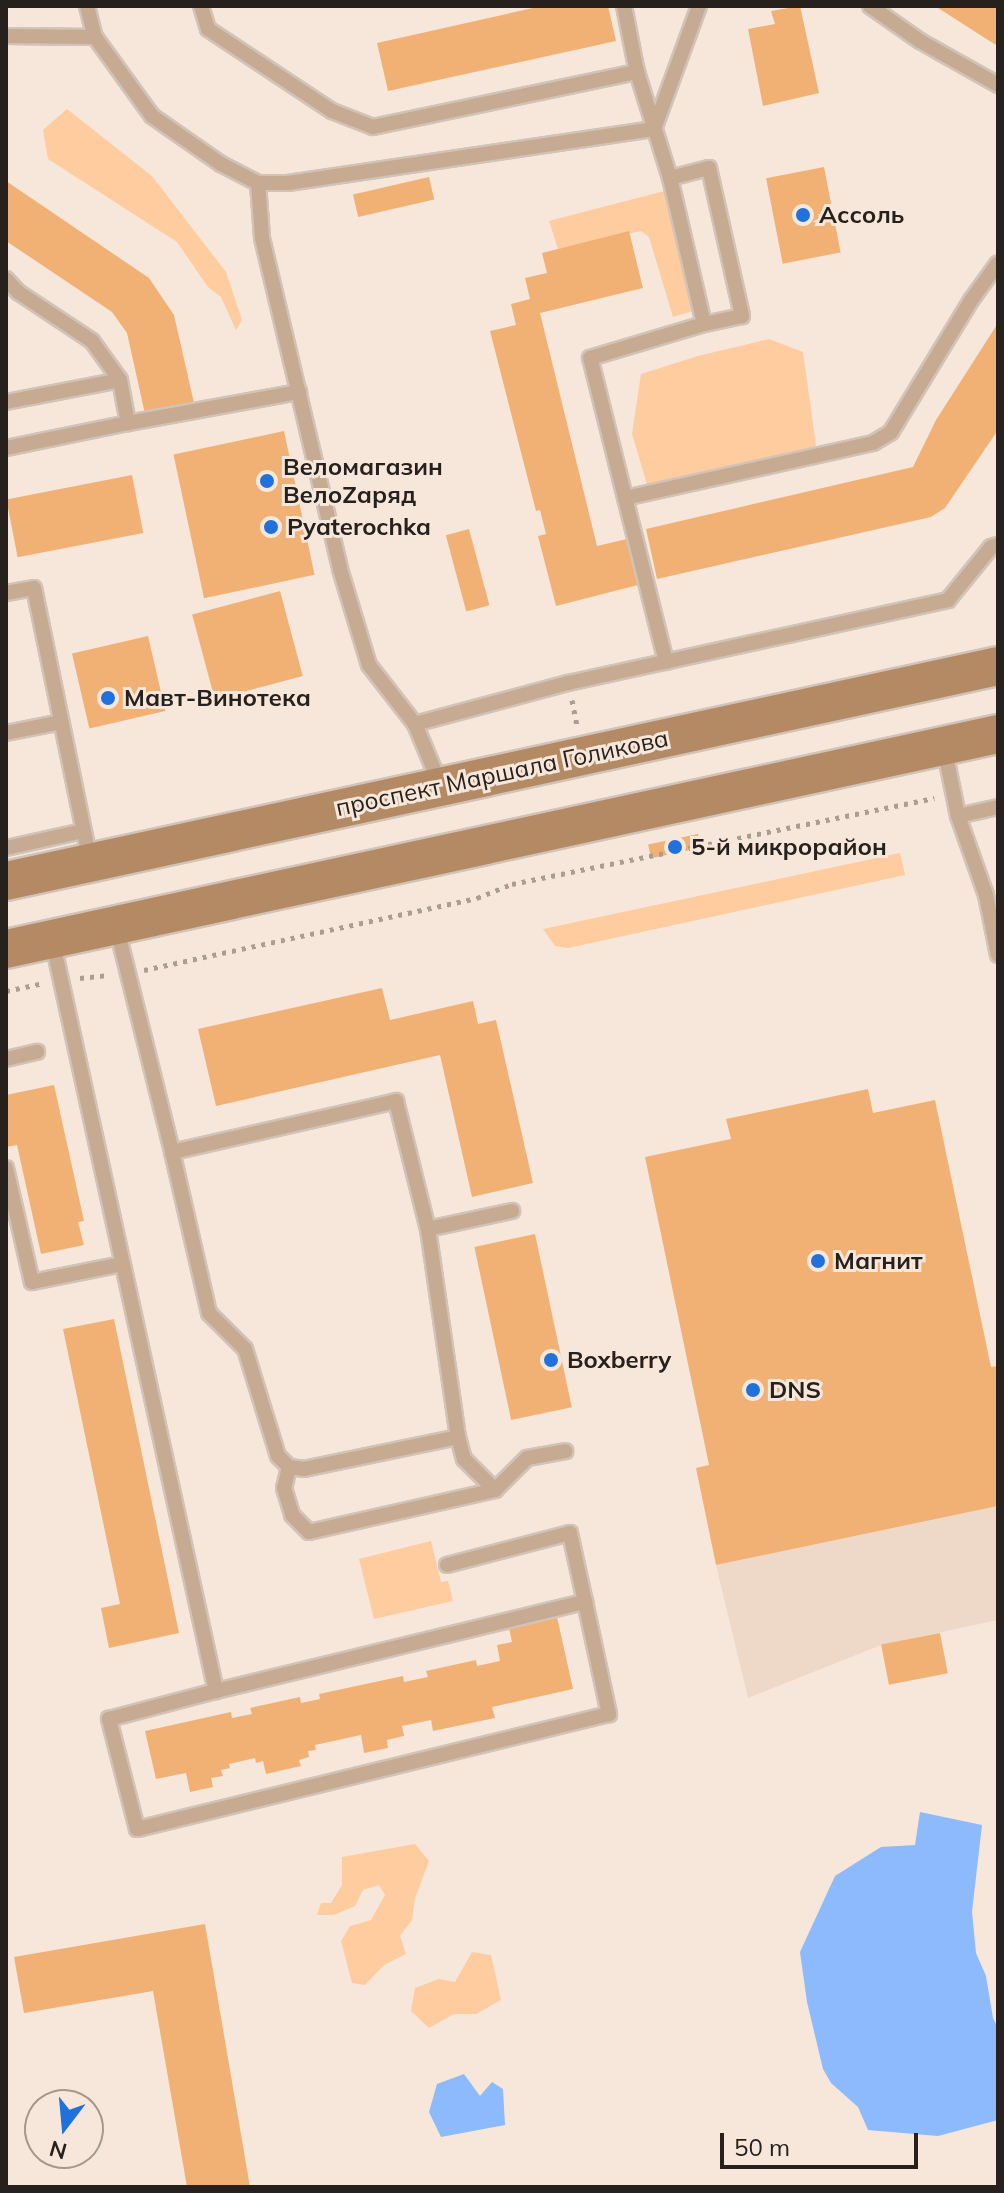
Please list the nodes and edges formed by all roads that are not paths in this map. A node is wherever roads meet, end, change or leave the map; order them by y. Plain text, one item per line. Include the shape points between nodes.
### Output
1 (87, 6) edge
2 (201, 6) edge
3 (624, 6) edge
4 (699, 6) edge
5 (870, 6) edge
6 (6, 36) edge
7 (95, 37) junction
8 (637, 72) junction
9 (998, 85) edge
10 (654, 129) junction
11 (670, 178) junction
12 (258, 183) junction
13 (998, 263) edge
14 (6, 279) edge
15 (704, 324) junction
16 (120, 380) junction
17 (299, 392) junction
18 (6, 402) edge
19 (128, 423) junction
20 (6, 448) edge
21 (625, 498) junction
22 (996, 541) edge
23 (6, 593) edge
24 (666, 662) junction
25 (998, 666) edge
26 (61, 722) junction
27 (415, 724) junction
28 (6, 733) edge
29 (998, 734) edge
30 (944, 745) junction
31 (441, 787) junction
32 (998, 807) edge
33 (958, 816) junction
34 (86, 847) junction
35 (6, 848) edge
36 (6, 881) edge
37 (116, 925) junction
38 (52, 939) junction
39 (6, 949) edge
40 (998, 955) edge
41 (37, 1052) dead end
42 (6, 1059) edge
43 (172, 1152) junction
44 (6, 1168) edge
45 (512, 1211) dead end
46 (428, 1229) junction
47 (122, 1264) junction
48 (458, 1437) junction
49 (565, 1451) dead end
50 (289, 1467) junction
51 (495, 1490) junction
52 (447, 1565) dead end
53 (585, 1602) junction
54 (216, 1691) junction

1 - 7 lane
2 - 8 lane via 208,29 332,111 373,127
3 - 8 lane
4 - 10 lane
5 - 9 lane
6 - 7 lane
7 - 12 lane via 152,116
8 - 10 lane
10 - 11 lane
10 - 12 lane via 288,183
11 - 15 lane
11 - 15 lane via 709,168 742,316
12 - 17 lane via 262,238
13 - 21 lane via 907,411 882,438
14 - 16 lane via 92,341
15 - 21 lane via 590,358
16 - 18 lane
16 - 19 lane
17 - 19 lane
17 - 27 lane via 340,569 369,665
19 - 20 lane
21 - 24 lane
22 - 24 lane via 948,600
23 - 26 lane via 34,588
24 - 27 lane
25 - 31 main road, проспект Маршала Голикова
26 - 28 lane
26 - 34 lane
27 - 31 lane
29 - 30 main road
30 - 33 lane
30 - 37 main road
31 - 34 main road, проспект Маршала Голикова
32 - 33 lane
33 - 40 lane via 986,895
34 - 35 lane
34 - 36 main road, проспект Маршала Голикова
37 - 38 main road
37 - 43 lane
38 - 39 main road
38 - 47 lane
41 - 42 lane
43 - 46 lane via 396,1101
43 - 50 lane via 209,1313 245,1349 278,1456
44 - 47 lane via 32,1282
45 - 46 lane
46 - 48 lane
47 - 54 lane
48 - 50 lane via 304,1469
48 - 51 lane via 464,1459
49 - 51 lane via 527,1458
50 - 51 lane via 284,1488 292,1515 309,1532
52 - 53 lane via 570,1533
53 - 54 lane
53 - 54 lane via 609,1714 137,1829 109,1719

